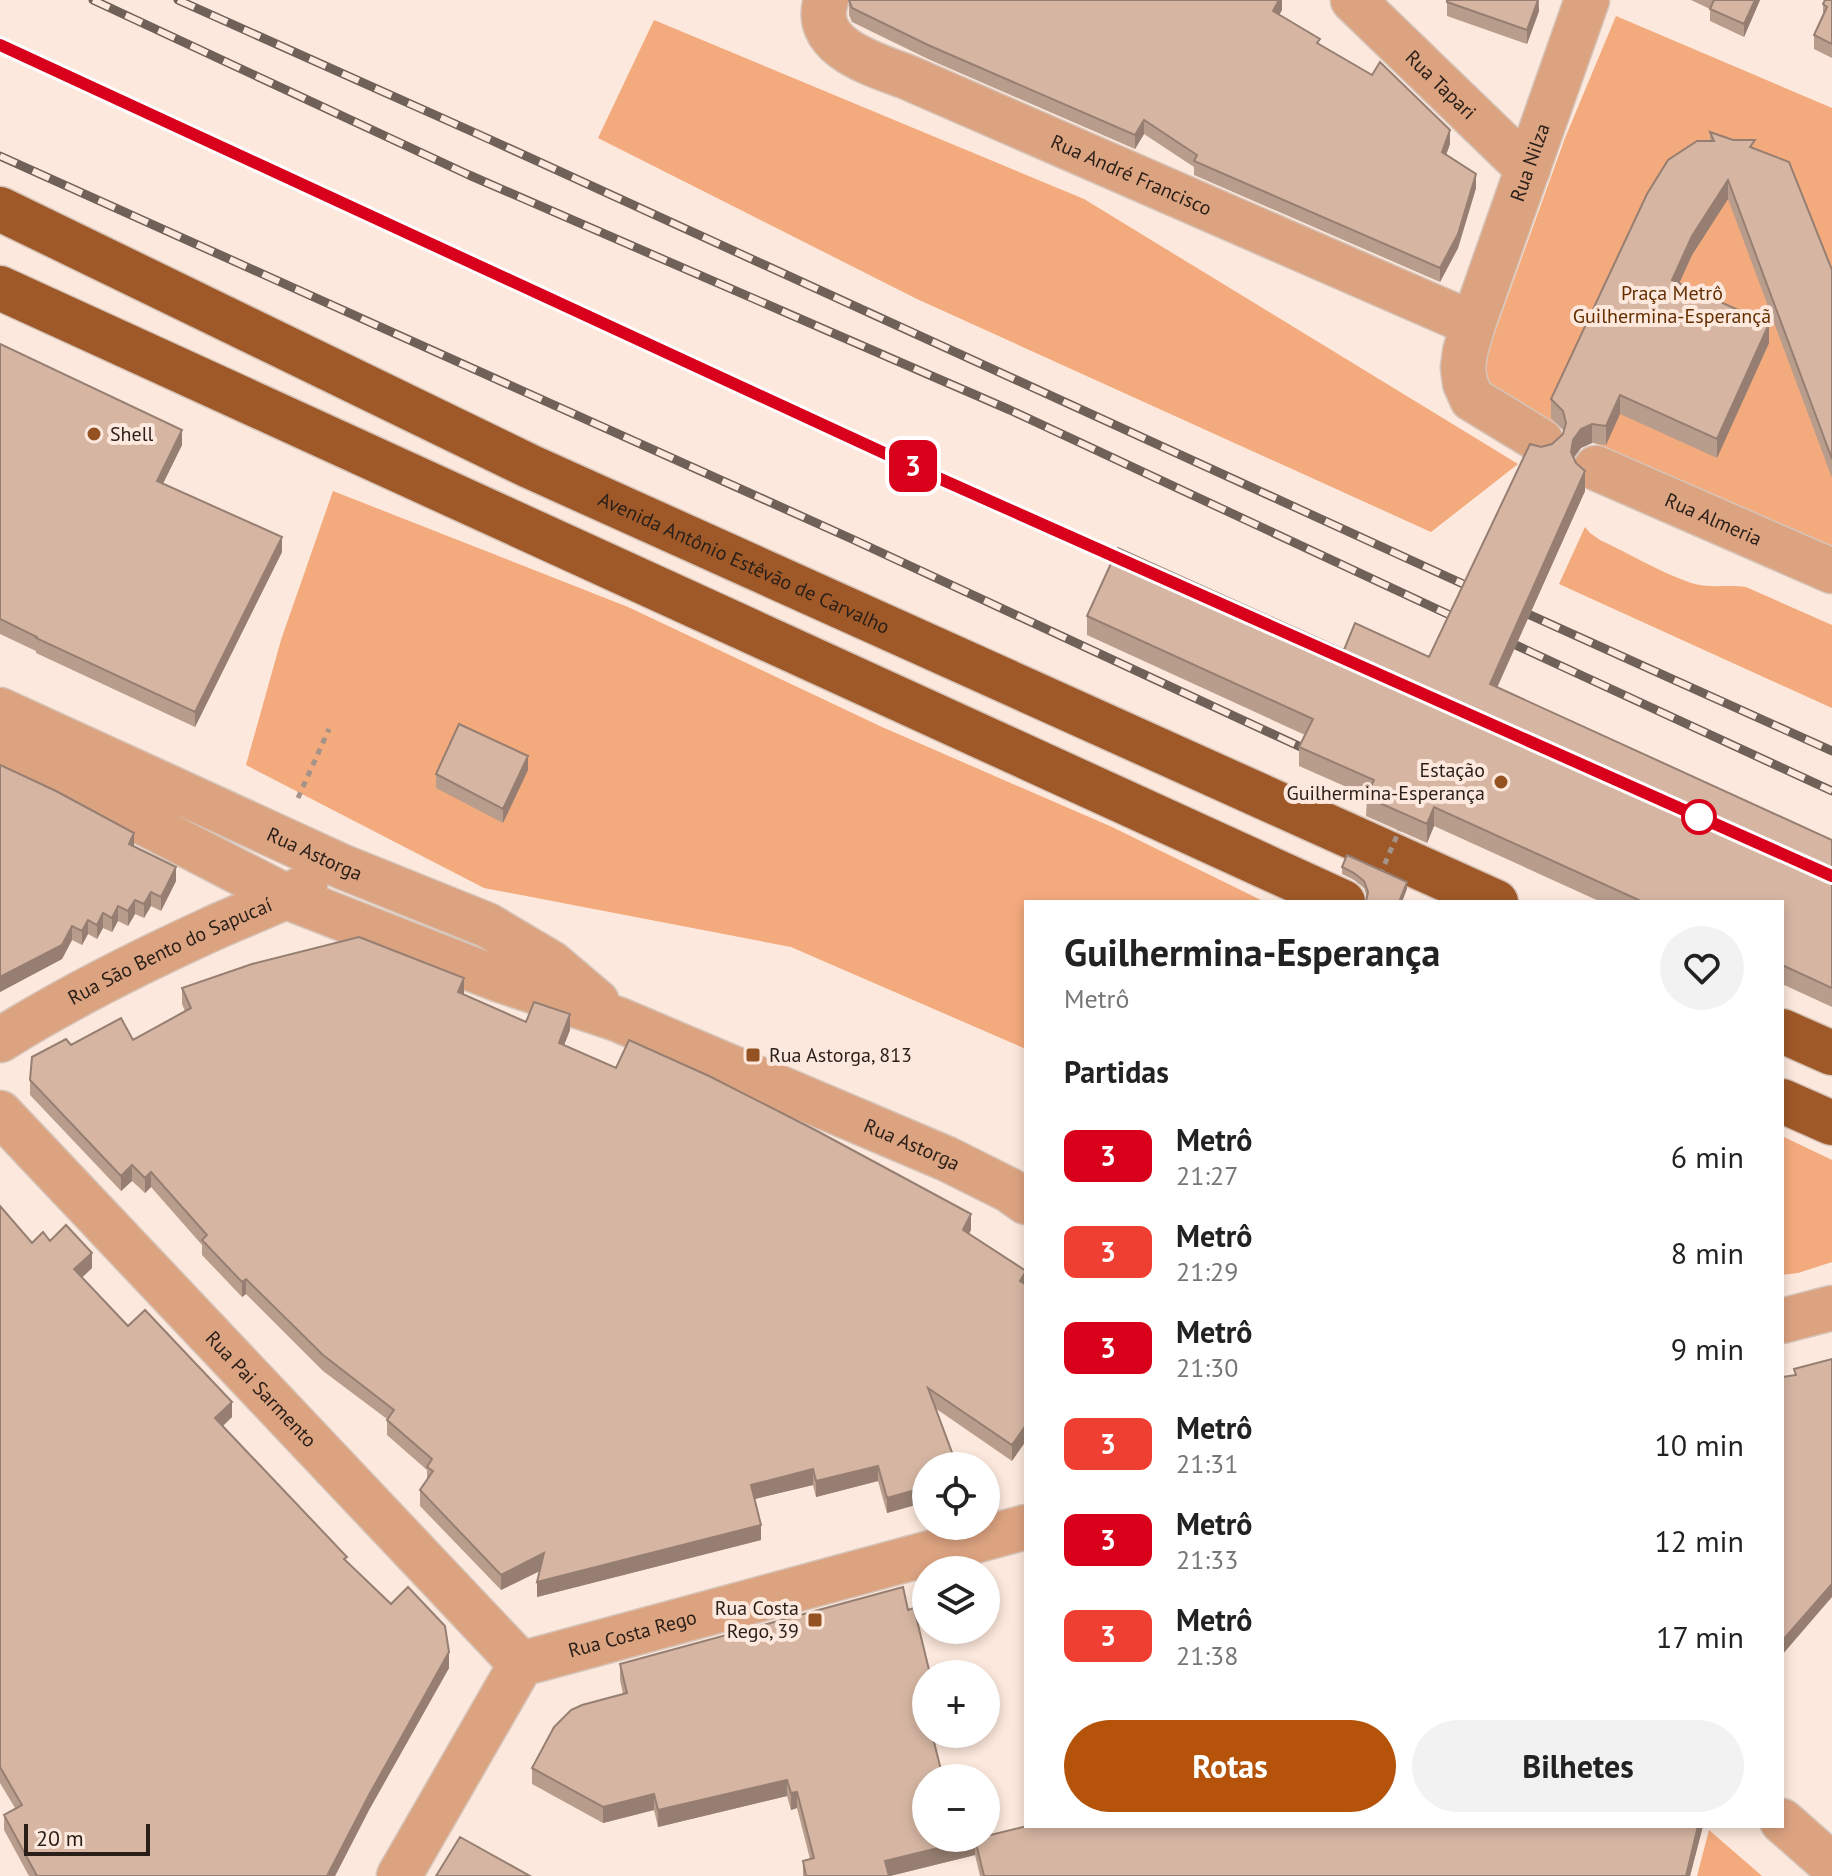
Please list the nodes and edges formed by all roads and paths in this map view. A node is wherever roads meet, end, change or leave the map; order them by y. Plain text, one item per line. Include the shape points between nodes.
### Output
1 (826, 0) edge
2 (1353, 0) edge
3 (1587, 0) edge
4 (1528, 169) junction
5 (0, 209) edge
6 (0, 288) edge
7 (1473, 324) junction
8 (1541, 441) dead end
9 (1596, 468) dead end
10 (1832, 571) edge
11 (0, 710) edge
12 (329, 729) dead end
13 (0, 752) edge
14 (1407, 814) edge
15 (280, 838) junction
16 (343, 867) junction
17 (1379, 877) edge
18 (287, 897) junction
19 (1339, 900) edge
20 (1492, 900) edge
21 (617, 1019) junction
22 (1784, 1032) edge
23 (0, 1040) edge
24 (1832, 1053) edge
25 (1784, 1102) edge
26 (0, 1113) edge
27 (1832, 1123) edge
28 (1024, 1201) edge
29 (1832, 1308) edge
30 (1784, 1320) edge
31 (1024, 1528) edge
32 (521, 1664) junction
33 (1784, 1823) edge
34 (1832, 1865) edge
35 (399, 1876) edge

1 - 7 street, Rua André Francisco via 823,22 836,43 864,60
2 - 4 street, Rua Tapari
3 - 4 street, Rua Nilza
4 - 7 street, Rua Nilza
5 - 20 highway, Avenida Antônio Estêvão de Carvalho via 529,466
6 - 19 highway
7 - 8 street via 1463,368 1472,399
9 - 10 street, Rua Almeria
11 - 15 street, Rua Astorga
12 - 15 path
13 - 18 street, Rua Astorga
14 - 17 path, bridge
15 - 16 street, Rua Astorga
16 - 18 street, Rua São Bento do Sapucaí
16 - 21 street, Rua Astorga via 487,925 551,963
18 - 21 street, Rua Astorga
18 - 23 street, Rua São Bento do Sapucaí via 128,968
21 - 28 street, Rua Astorga via 947,1159
22 - 24 highway
25 - 27 highway
26 - 32 street, Rua Pai Sarmento
29 - 30 street
31 - 32 street, Rua Costa Rego
32 - 35 street
33 - 34 street

